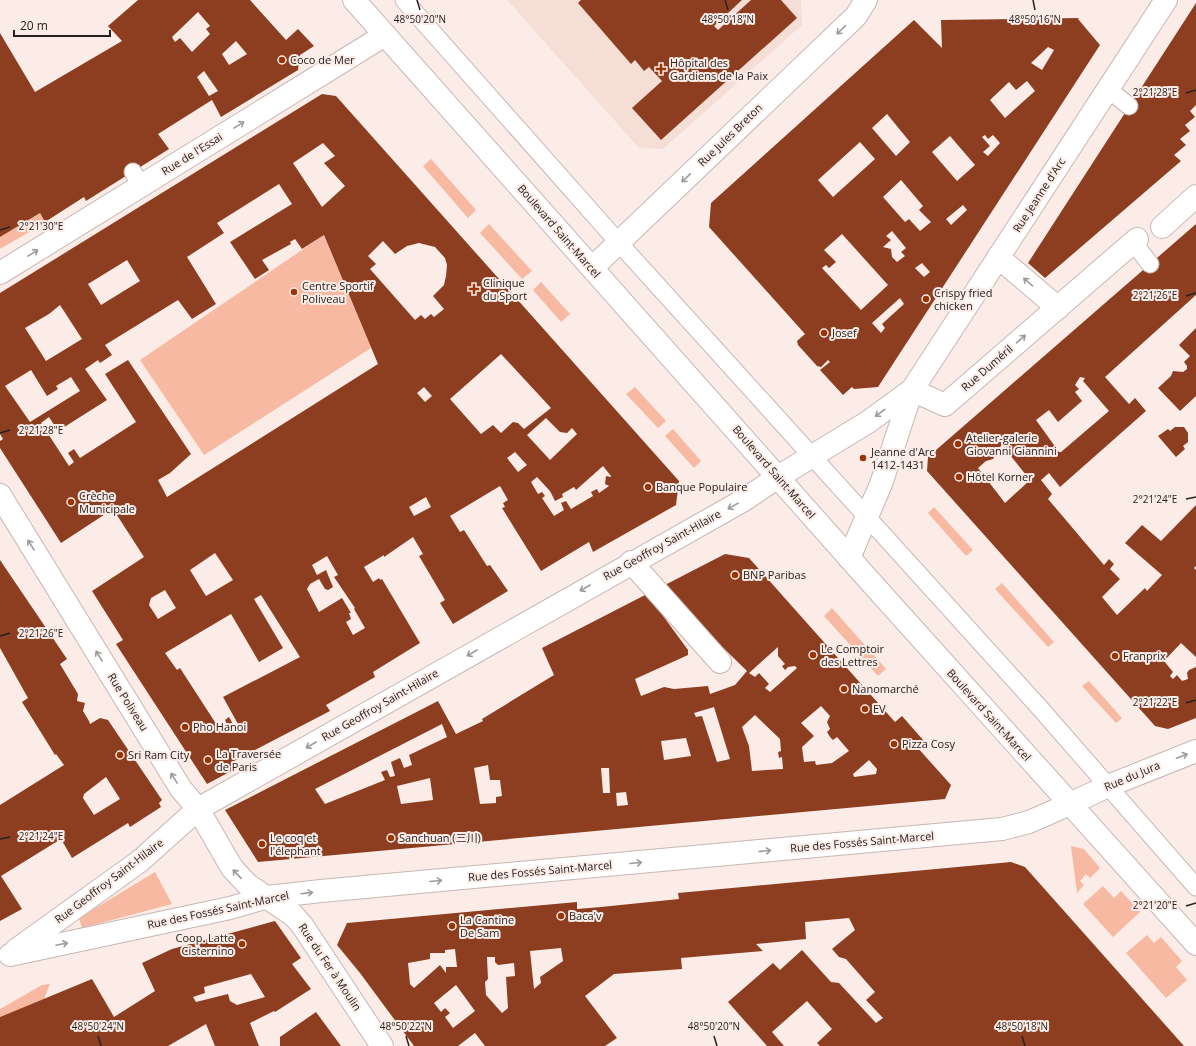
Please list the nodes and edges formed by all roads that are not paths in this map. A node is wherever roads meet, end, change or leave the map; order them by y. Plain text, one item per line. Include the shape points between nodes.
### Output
1 (354, 0) edge
2 (404, 0) edge
3 (866, 0) edge
4 (1166, 0) edge
5 (384, 35) junction
6 (1108, 89) junction
7 (1130, 106) dead end
8 (1196, 196) edge
9 (1162, 228) dead end
10 (1135, 241) joint
11 (619, 243) junction
12 (998, 257) junction
13 (1150, 264) dead end
14 (592, 268) junction
15 (0, 273) edge
16 (1058, 308) junction
17 (912, 390) junction
18 (812, 455) junction
19 (778, 477) junction
20 (0, 495) edge
21 (867, 519) junction
22 (850, 558) junction
23 (631, 562) junction
24 (720, 662) dead end
25 (1196, 751) edge
26 (1108, 786) junction
27 (1070, 804) junction
28 (198, 809) junction
29 (1196, 887) edge
30 (268, 897) junction
31 (1196, 944) edge
32 (5, 958) edge
33 (382, 1046) edge

1 - 5 street, Boulevard Saint-Marcel
2 - 11 lane
3 -> 11 street, Rue Jules Breton via 856,16
4 - 6 street, Rue Jeanne d'Arc
5 - 14 street, Boulevard Saint-Marcel
15 -> 5 street, Rue de l'Essai via 137,179
6 - 7 lane
6 - 12 street, Rue Jeanne d'Arc
8 - 9 street
10 - 13 lane
10 - 16 street, Rue Duméril
11 - 14 street, Rue Jules Breton
11 - 18 lane
16 -> 12 street
12 - 17 street, Rue Jeanne d'Arc
14 - 19 street, Boulevard Saint-Marcel
17 -> 16 street, Rue Duméril via 945,405
17 -> 18 street, Rue Jeanne d'Arc via 868,422
17 - 21 street, Rue Jeanne d'Arc via 893,451
18 - 19 street, Rue Jeanne d'Arc
18 - 21 lane
19 - 22 street, Boulevard Saint-Marcel
19 -> 23 street, Rue Geoffroy Saint-Hilaire via 744,500
28 -> 20 street, Rue Poliveau via 181,789
21 - 22 street, Rue Jeanne d'Arc
21 - 26 lane via 948,605
22 - 27 street, Boulevard Saint-Marcel
23 - 24 street
23 -> 28 street, Rue Geoffroy Saint-Hilaire
26 -> 25 street, Rue du Jura
26 - 27 street, Rue du Jura
26 - 29 lane
30 -> 27 street, Rue des Fossés Saint-Marcel via 1002,830 1029,822
27 - 31 street, Boulevard Saint-Marcel
30 -> 28 street, Rue Poliveau via 248,885 232,868
28 - 32 street, Rue Geoffroy Saint-Hilaire via 140,861
32 -> 30 street, Rue des Fossés Saint-Marcel via 230,908
30 - 33 street, Rue du Fer à Moulin via 302,925

